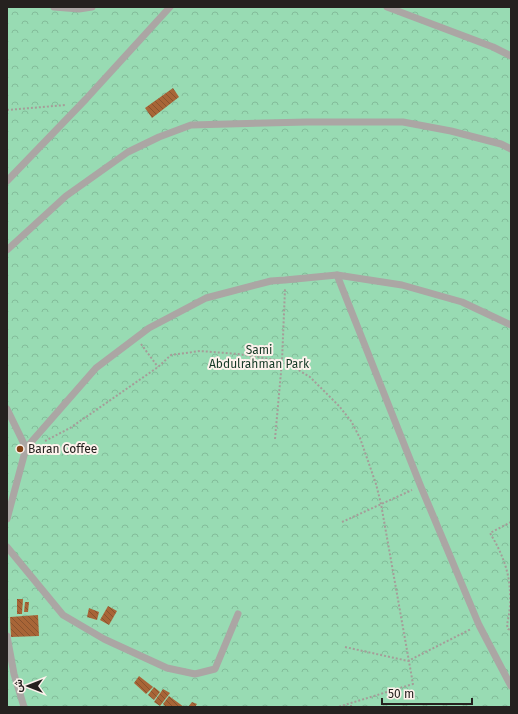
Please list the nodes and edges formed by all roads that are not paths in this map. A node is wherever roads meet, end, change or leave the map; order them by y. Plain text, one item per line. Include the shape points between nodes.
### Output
1 (54, 7) edge
2 (92, 7) edge
3 (170, 7) edge
4 (387, 7) edge
5 (511, 56) edge
6 (511, 149) edge
7 (7, 181) edge
8 (7, 250) edge
9 (337, 275) junction
10 (511, 325) edge
11 (7, 408) edge
12 (26, 448) junction
13 (7, 520) edge
14 (7, 547) edge
15 (238, 614) dead end
16 (7, 636) edge
17 (511, 686) edge
18 (24, 707) edge

1 - 2 lane
3 - 7 lane via 82,104
4 - 5 lane
6 - 8 lane via 451,131 403,122 191,125 128,152 66,196
9 - 10 lane via 402,285 462,302
9 - 12 lane via 271,281 206,298 149,328 96,368
9 - 17 lane via 479,625
11 - 12 lane
12 - 13 lane
14 - 15 lane via 63,615 104,639 167,668 195,674 215,669
16 - 18 lane via 14,674

